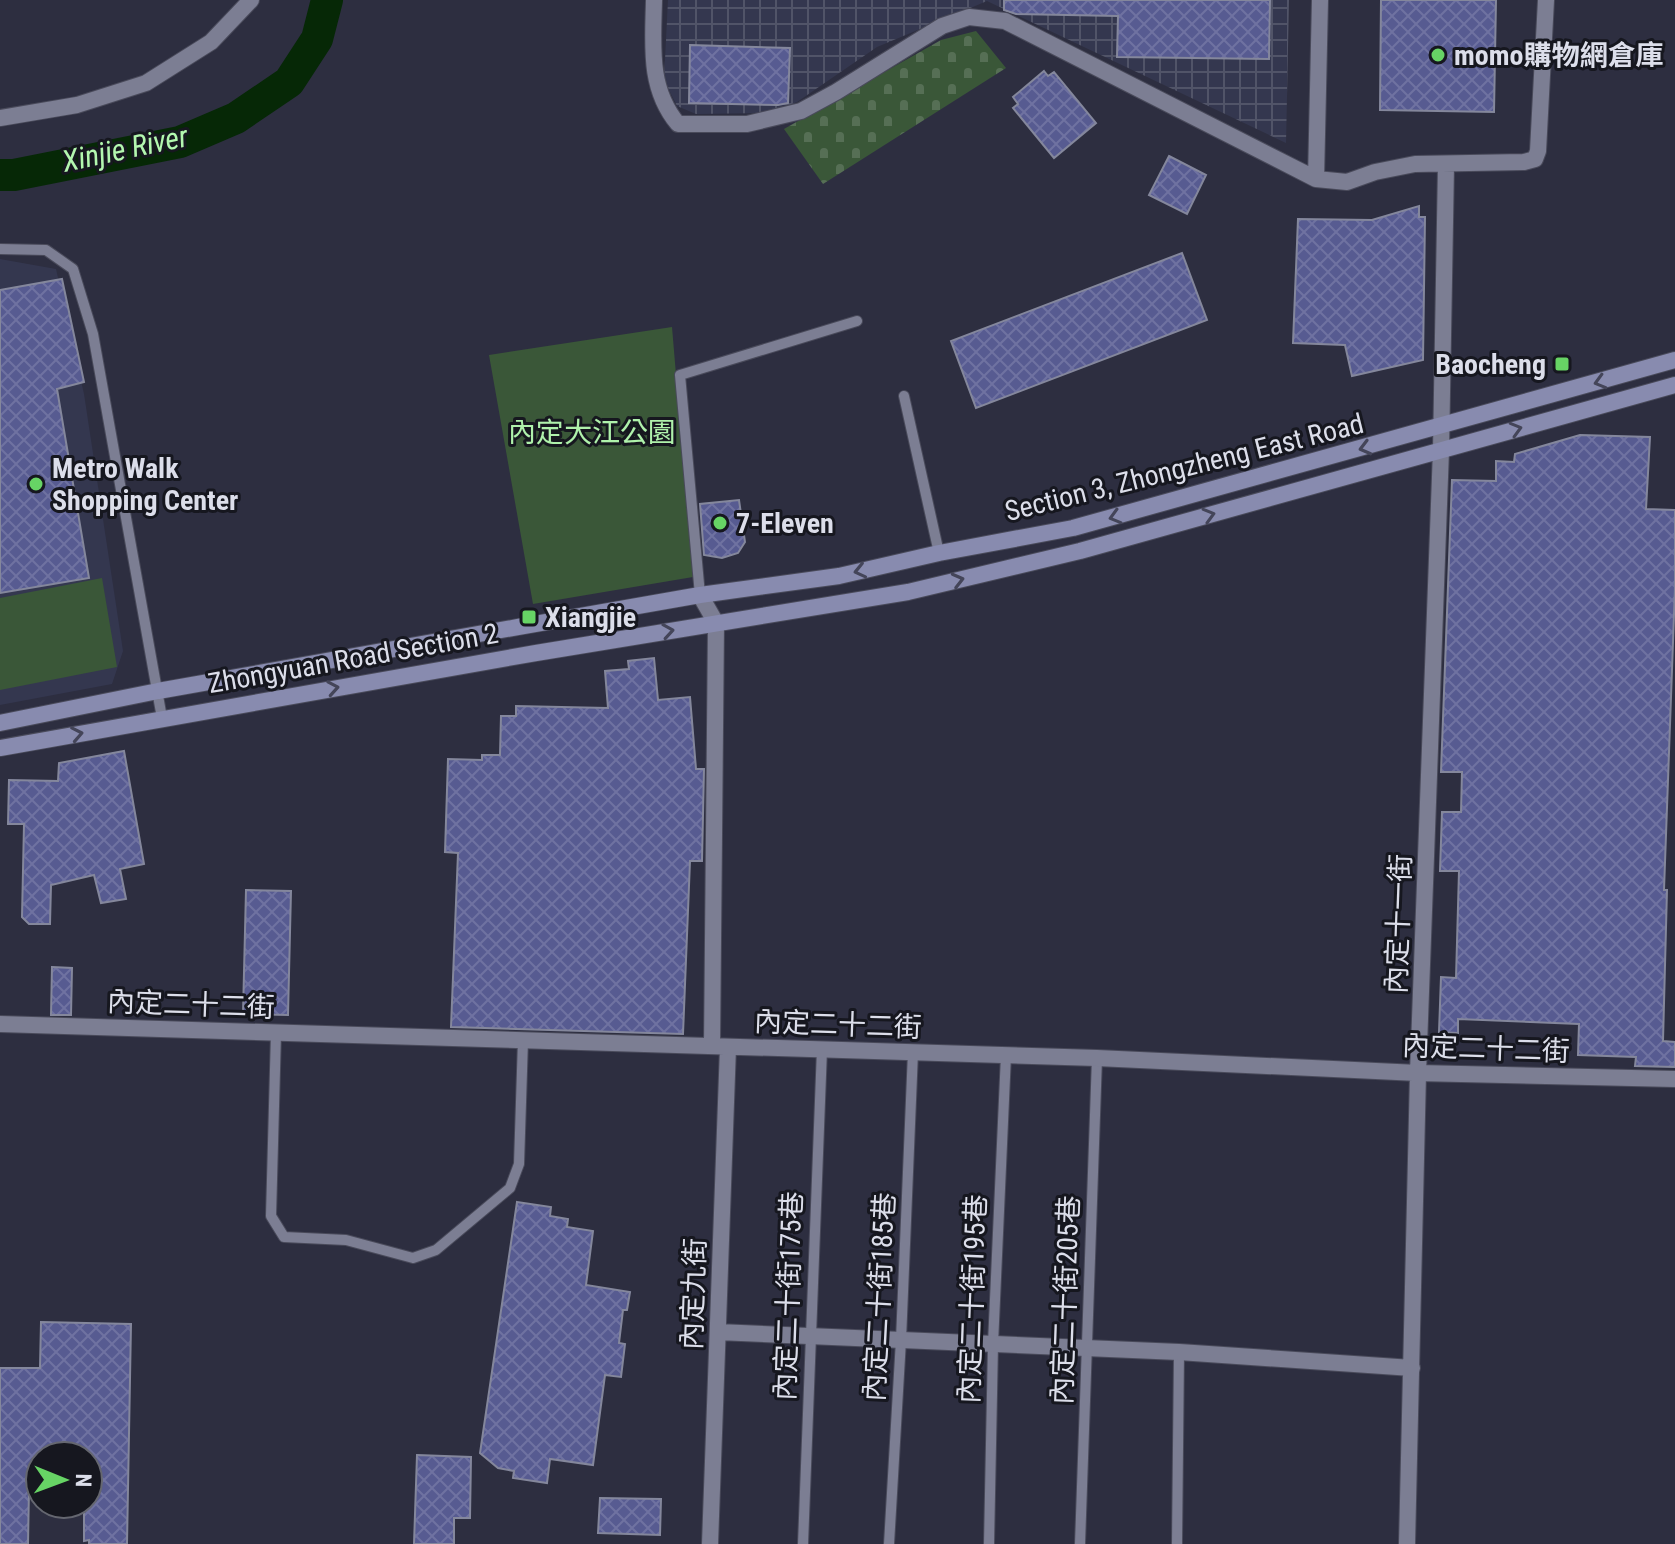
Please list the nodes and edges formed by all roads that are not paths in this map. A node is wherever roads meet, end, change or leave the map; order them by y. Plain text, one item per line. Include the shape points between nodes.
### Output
1 (251, 0) edge
2 (654, 0) edge
3 (1320, 0) edge
4 (1546, 0) edge
5 (0, 118) edge
6 (1446, 165) junction
7 (1316, 179) junction
8 (0, 249) edge
9 (857, 321) dead end
10 (1675, 360) edge
11 (1675, 385) edge
12 (904, 396) dead end
13 (1440, 426) junction
14 (1441, 450) junction
15 (939, 553) junction
16 (700, 595) junction
17 (716, 623) junction
18 (158, 691) junction
19 (162, 718) junction
20 (0, 723) edge
21 (0, 748) edge
22 (0, 1024) edge
23 (276, 1033) junction
24 (523, 1040) junction
25 (720, 1046) junction
26 (822, 1049) junction
27 (913, 1052) junction
28 (1006, 1055) junction
29 (1097, 1058) junction
30 (1418, 1073) junction
31 (1675, 1079) edge
32 (718, 1332) junction
33 (809, 1336) junction
34 (901, 1340) junction
35 (993, 1344) junction
36 (1088, 1348) junction
37 (1179, 1352) junction
38 (1412, 1368) junction
39 (710, 1544) edge
40 (803, 1544) edge
41 (889, 1544) edge
42 (989, 1544) edge
43 (1080, 1544) edge
44 (1177, 1544) edge
45 (1407, 1544) edge

1 - 5 street via 211,42 146,83 77,105
2 - 7 street via 653,61 665,107 678,124 747,124 801,111 942,26 969,17 1005,21
3 - 7 street
4 - 6 street via 1535,159
6 - 7 street via 1415,164 1347,182
6 - 13 street, 內定十一街
8 - 18 lane via 46,250 73,269 93,334
9 - 16 lane via 680,375
10 -> 13 main road, Section 3, Zhongzheng East Road
14 -> 11 main road
12 - 15 lane
13 - 14 street, 內定十一街
13 -> 15 main road, Section 3, Zhongzheng East Road via 1073,528
17 -> 14 main road, Zhongyuan Road Section 2 via 923,589
14 - 30 street, 內定十一街
15 -> 16 main road, Section 3, Zhongzheng East Road via 839,576
16 - 17 street
16 - 18 main road, Zhongyuan Road Section 2
19 -> 17 main road, Zhongyuan Road Section 2
17 - 25 street, 內定九街
18 - 19 lane
18 - 20 main road, Zhongyuan Road Section 2
21 -> 19 main road, Zhongyuan Road Section 2
22 - 23 street, 內定二十二街
23 - 24 street, 內定二十二街
23 - 24 lane via 271,1216 284,1237 346,1240 413,1258 436,1250 510,1188 516,1177
24 - 25 street, 內定二十二街
25 - 26 street, 內定二十二街
25 - 32 street, 內定九街
26 - 27 street, 內定二十二街
26 - 33 lane, 內定二十街175巷
27 - 28 street, 內定二十二街
27 - 34 lane, 內定二十街185巷
28 - 29 street, 內定二十二街
28 - 35 lane, 內定二十街195巷
29 - 30 street, 內定二十二街
29 - 36 lane, 內定二十街205巷
30 - 31 street, 內定二十二街
30 - 38 street, 內定十一街
32 - 33 street
32 - 39 street, 內定九街
33 - 34 street
33 - 40 lane, 內定二十街175巷
34 - 35 street
34 - 41 lane, 內定二十街185巷
35 - 36 street
35 - 42 lane, 內定二十街195巷
36 - 37 street
36 - 43 lane, 內定二十街205巷
37 - 38 street
37 - 44 lane
38 - 45 street, 內定十一街

